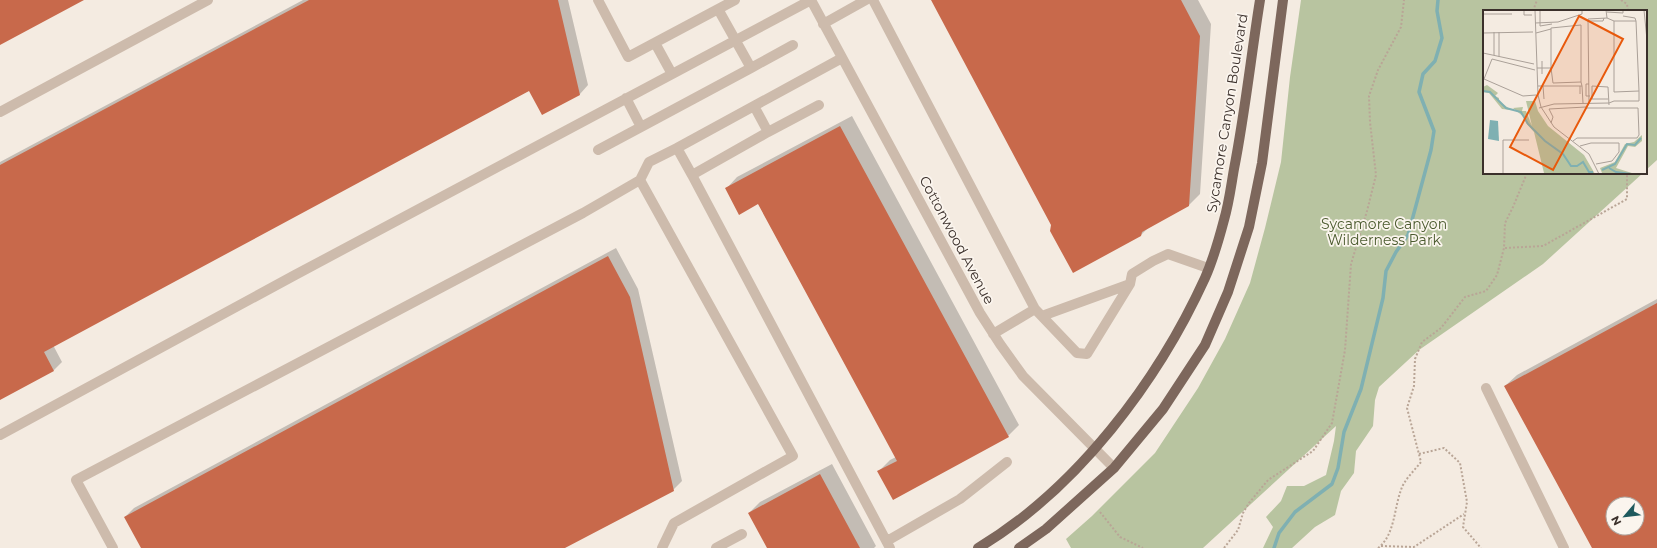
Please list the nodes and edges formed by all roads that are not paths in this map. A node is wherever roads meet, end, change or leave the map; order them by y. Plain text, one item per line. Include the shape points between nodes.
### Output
1 (208, 0) edge
2 (598, 0) edge
3 (735, 0) edge
4 (811, 0) edge
5 (866, 0) edge
6 (873, 0) edge
7 (1260, 0) edge
8 (1283, 0) edge
9 (718, 9) junction
10 (823, 24) junction
11 (736, 40) junction
12 (655, 43) junction
13 (793, 45) dead end
14 (842, 58) junction
15 (751, 68) junction
16 (672, 74) junction
17 (626, 98) junction
18 (819, 105) dead end
19 (754, 106) junction
20 (0, 112) edge
21 (642, 127) junction
22 (768, 132) junction
23 (677, 148) junction
24 (598, 150) dead end
25 (692, 175) junction
26 (640, 180) junction
27 (1208, 268) junction
28 (1130, 284) junction
29 (1039, 312) junction
30 (993, 334) junction
31 (1486, 388) dead end
32 (0, 435) edge
33 (1095, 449) junction
34 (1007, 462) dead end
35 (1114, 468) junction
36 (742, 534) dead end
37 (888, 545) edge
38 (113, 548) edge
39 (662, 548) edge
40 (716, 548) edge
41 (978, 548) edge
42 (1019, 548) edge
43 (1564, 548) edge

1 - 20 street
2 - 12 street via 628,57
3 - 9 street
4 - 10 street, Cottonwood Avenue
4 - 11 street
5 - 10 street
6 - 29 street
7 - 27 main road, Sycamore Canyon Boulevard via 1225,218
8 - 35 main road via 1262,163 1249,226 1228,292 1205,345 1163,409
9 - 11 street
9 - 12 street
10 - 14 street, Cottonwood Avenue
11 - 15 street
11 - 16 street
12 - 16 street
13 - 15 street
14 - 19 street
14 - 30 street, Cottonwood Avenue
15 - 21 street
16 - 17 street
17 - 21 street
17 - 32 street
18 - 22 street
19 - 22 street
19 - 23 street
21 - 24 street
22 - 25 street
23 - 25 street
23 - 26 street via 649,162
25 - 37 street
26 - 38 street via 583,213 76,480
26 - 39 street via 793,456 674,523
27 - 28 street via 1168,254 1132,274
27 - 33 main road, Sycamore Canyon Boulevard via 1178,331 1139,392
28 - 29 street
28 - 29 street via 1087,354 1077,353
29 - 30 street
30 - 33 street, Cottonwood Avenue via 1023,376
31 - 43 street
33 - 35 street, Cottonwood Avenue
33 - 41 main road, Sycamore Canyon Boulevard via 1042,503
34 - 37 street via 960,499
35 - 42 main road via 1046,529
36 - 40 street

